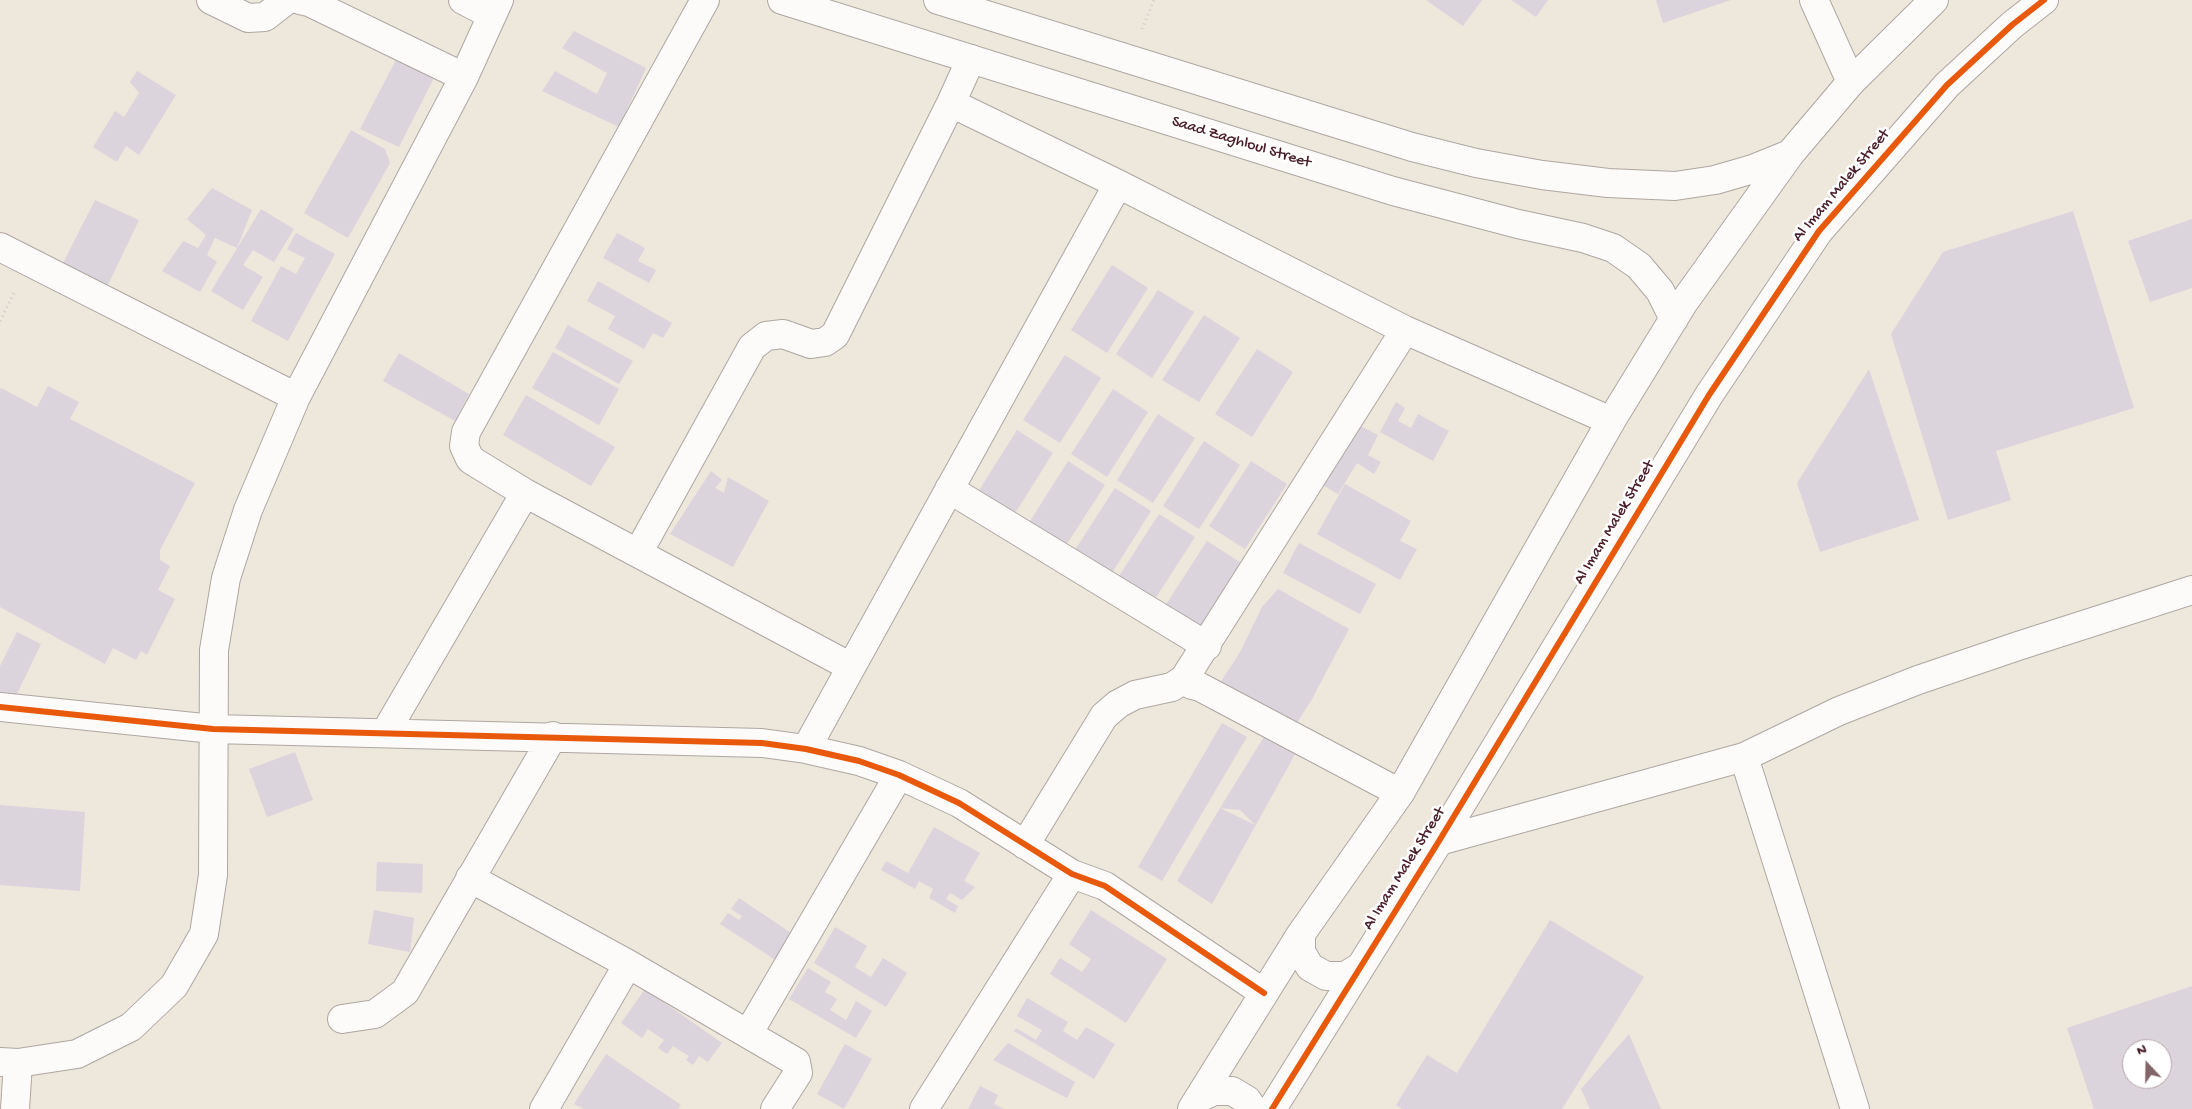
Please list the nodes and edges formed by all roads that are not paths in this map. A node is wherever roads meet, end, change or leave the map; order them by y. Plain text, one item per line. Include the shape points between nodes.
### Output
1 (211, 0) edge
2 (287, 0) edge
3 (300, 0) edge
4 (463, 0) edge
5 (705, 0) edge
6 (782, 0) edge
7 (938, 0) edge
8 (1814, 0) edge
9 (1934, 0) edge
10 (2044, 0) edge
11 (495, 7) edge
12 (970, 59) junction
13 (464, 77) junction
14 (1850, 82) junction
15 (951, 103) junction
16 (1790, 154) junction
17 (1118, 184) junction
18 (0, 247) edge
19 (1674, 319) junction
20 (1405, 330) junction
21 (296, 397) junction
22 (1611, 421) junction
23 (949, 489) junction
24 (525, 493) junction
25 (638, 553) junction
26 (2192, 590) edge
27 (1207, 646) junction
28 (851, 667) junction
29 (1184, 679) junction
30 (0, 707) edge
31 (213, 729) junction
32 (384, 733) junction
33 (553, 736) junction
34 (806, 748) junction
35 (1744, 757) junction
36 (898, 775) junction
37 (1400, 792) junction
38 (1439, 841) junction
39 (1025, 845) junction
40 (1072, 874) junction
41 (470, 878) junction
42 (1301, 934) junction
43 (628, 964) junction
44 (1360, 967) junction
45 (1264, 993) junction
46 (342, 1019) dead end
47 (748, 1034) junction
48 (9, 1063) edge
49 (1195, 1103) edge
50 (15, 1109) edge
51 (544, 1109) edge
52 (775, 1109) edge
53 (924, 1109) edge
54 (1253, 1109) edge
55 (1272, 1109) edge
56 (1855, 1109) edge

1 - 2 street via 248,18 265,17
3 - 13 street
4 - 11 street
5 - 24 street via 466,432 464,446 470,459
6 - 12 street, Saad Zaghloul Street
7 - 16 street via 1412,147 1523,172 1608,183 1675,186 1715,180
8 - 14 street
9 - 14 street
10 - 38 street, Al Imam Malek Street via 1947,84 1819,231 1709,395
11 - 13 street
12 - 15 street
12 - 19 street, Saad Zaghloul Street via 1393,191 1613,248 1650,278 1660,290
13 - 21 street
14 - 16 street
15 - 17 street
15 - 25 street via 835,334 825,342 811,344 783,334 766,336 752,347
16 - 19 street
17 - 20 street
17 - 23 street
18 - 21 street
19 - 22 street
20 - 22 street
20 - 27 street
21 - 31 street via 248,510 226,578 214,650
22 - 37 street
23 - 27 street
23 - 28 street
24 - 25 street
24 - 32 street
25 - 28 street
26 - 35 street via 1918,680 1839,711
27 - 29 street
28 - 34 street
29 - 37 street
29 - 39 street via 1172,687 1135,695 1104,716
30 - 31 street
31 - 32 street
31 - 48 street via 213,875 204,934 174,986 131,1027 77,1054
32 - 33 street
33 - 34 street via 762,743
33 - 41 street
34 - 36 street
35 - 38 street
35 - 56 street
36 - 39 street via 959,804
36 - 47 street
37 - 42 street
38 - 44 street, Al Imam Malek Street
39 - 40 street
40 - 45 street via 1105,886
40 - 53 street
41 - 43 street
41 - 46 street via 405,992 375,1014
42 - 44 street via 1301,952 1310,967 1326,976 1345,976
42 - 45 street
43 - 47 street
43 - 51 street
44 - 55 street, Al Imam Malek Street
45 - 49 street
47 - 52 street via 790,1057 797,1066 796,1077
48 - 50 street
49 - 54 street via 1214,1091 1232,1091 1247,1100

